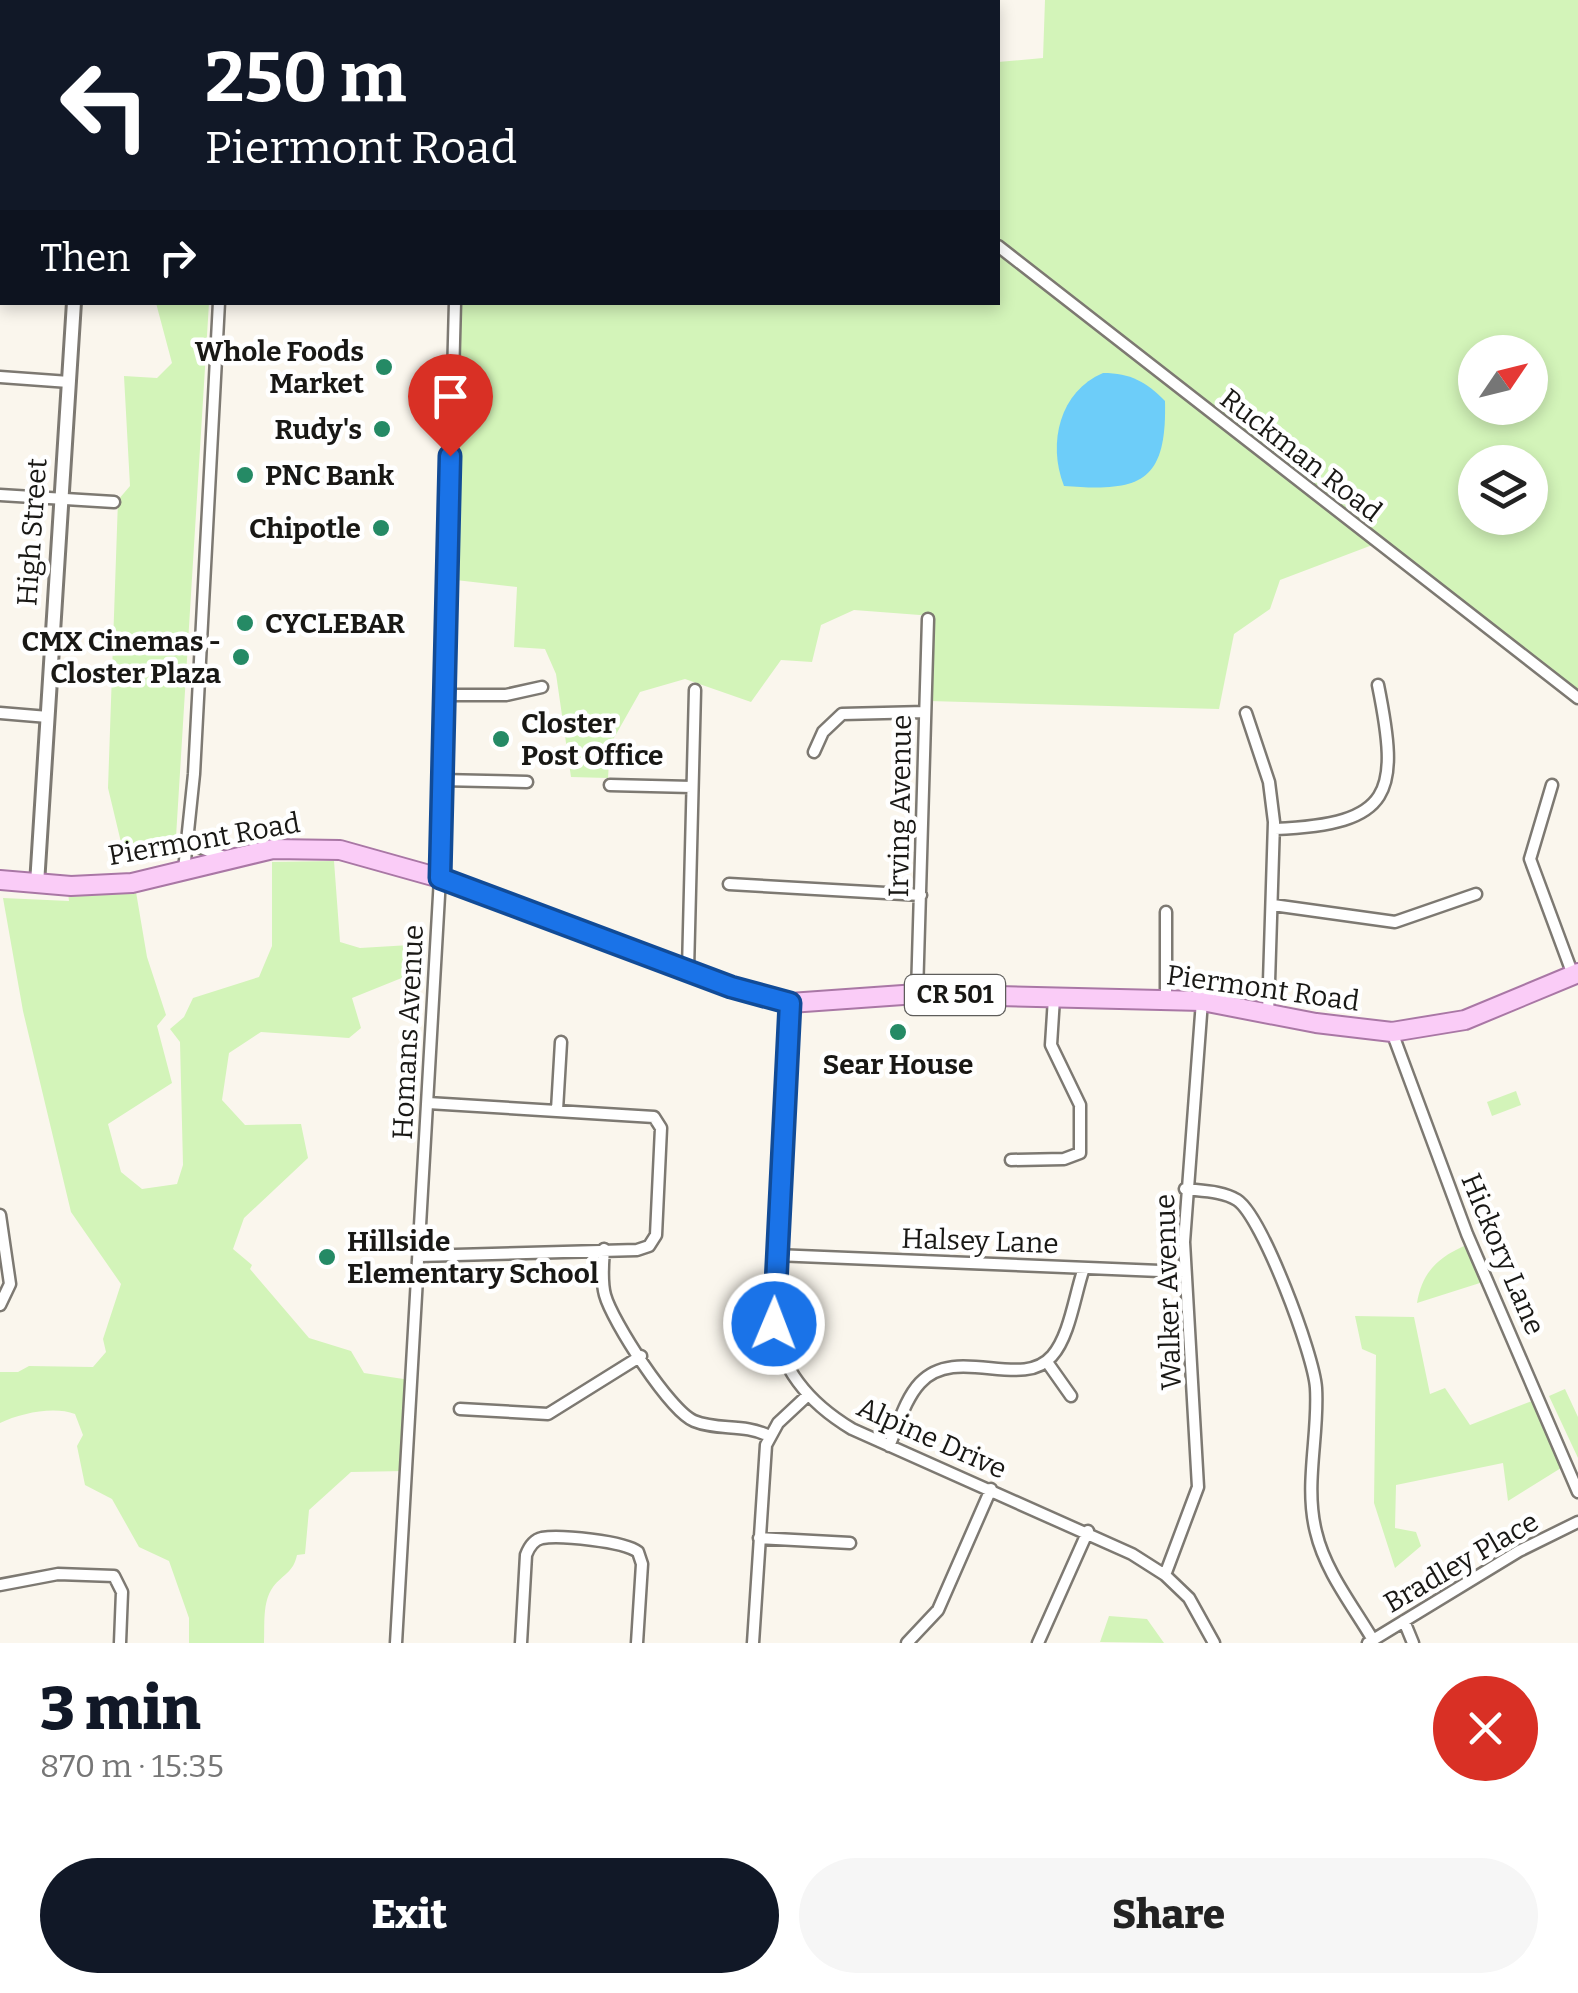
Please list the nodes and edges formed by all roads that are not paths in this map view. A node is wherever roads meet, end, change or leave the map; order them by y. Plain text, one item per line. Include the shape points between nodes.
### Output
1 (1000, 248) edge
2 (74, 305) edge
3 (220, 305) edge
4 (455, 305) edge
5 (0, 377) edge
6 (69, 382) junction
7 (0, 495) edge
8 (62, 498) junction
9 (114, 502) dead end
10 (928, 619) dead end
11 (1378, 685) dead end
12 (542, 687) dead end
13 (694, 690) dead end
14 (443, 695) junction
15 (1578, 698) edge
16 (925, 712) junction
17 (1246, 713) dead end
18 (0, 714) edge
19 (48, 717) junction
20 (814, 752) dead end
21 (440, 780) junction
22 (526, 782) dead end
23 (610, 785) dead end
24 (1552, 785) dead end
25 (692, 787) junction
26 (1274, 829) junction
27 (188, 832) junction
28 (230, 859) junction
29 (184, 870) junction
30 (440, 878) junction
31 (0, 880) edge
32 (37, 884) junction
33 (729, 884) dead end
34 (920, 894) junction
35 (1476, 894) dead end
36 (1273, 905) junction
37 (1166, 912) dead end
38 (688, 970) junction
39 (1575, 974) edge
40 (917, 994) junction
41 (1054, 998) junction
42 (1166, 1000) junction
43 (1202, 1001) junction
44 (790, 1003) junction
45 (1268, 1014) junction
46 (1392, 1032) junction
47 (561, 1042) dead end
48 (428, 1103) junction
49 (558, 1110) junction
50 (1011, 1160) dead end
51 (1186, 1189) junction
52 (0, 1215) edge
53 (604, 1248) junction
54 (775, 1254) junction
55 (419, 1256) junction
56 (1084, 1268) junction
57 (1184, 1272) junction
58 (0, 1305) edge
59 (641, 1356) junction
60 (1046, 1362) junction
61 (808, 1395) junction
62 (1071, 1396) dead end
63 (460, 1410) dead end
64 (769, 1436) junction
65 (889, 1446) junction
66 (990, 1490) junction
67 (1578, 1492) edge
68 (1578, 1522) edge
69 (1088, 1532) junction
70 (759, 1538) junction
71 (850, 1543) dead end
72 (1165, 1574) junction
73 (0, 1585) edge
74 (1404, 1621) junction
75 (1370, 1642) edge
76 (120, 1643) edge
77 (396, 1643) edge
78 (521, 1643) edge
79 (637, 1643) edge
80 (752, 1643) edge
81 (908, 1643) edge
82 (1038, 1643) edge
83 (1214, 1643) edge
84 (1414, 1643) edge

1 - 15 street, Ruckman Road
2 - 6 street, High Street
3 - 27 street
4 - 14 street, Homans Avenue
5 - 6 street
6 - 8 street, High Street
7 - 8 street
8 - 9 street
8 - 19 street, High Street
10 - 16 street, Irving Avenue
11 - 26 street via 1390,756 1379,794 1337,825
12 - 14 street
13 - 25 street
14 - 21 street, Homans Avenue
16 - 20 street via 842,714
16 - 34 street, Irving Avenue
17 - 26 street via 1269,782
18 - 19 street
19 - 32 street, High Street
21 - 22 street
21 - 30 street, Homans Avenue
23 - 25 street
24 - 39 street via 1530,859
25 - 38 street
26 - 36 street
27 - 28 street via 194,845
27 - 29 street
28 - 29 main road, Piermont Road / CR 501
28 - 30 main road, Piermont Road / CR 501 via 317,847
29 - 32 main road, Piermont Road / CR 501 via 132,883
30 - 38 main road, Piermont Road / CR 501
30 - 48 street, Homans Avenue
31 - 32 main road, Piermont Road / CR 501
33 - 34 street
34 - 40 street, Irving Avenue
35 - 36 street via 1395,922
36 - 45 street
37 - 42 street
38 - 44 main road, Piermont Road / CR 501
39 - 46 main road, Piermont Road / CR 501 via 1465,1020
40 - 41 main road, Piermont Road / CR 501
40 - 44 main road, Piermont Road / CR 501
41 - 42 main road, Piermont Road / CR 501
41 - 50 street via 1051,1045 1080,1106 1080,1154
42 - 43 main road, Piermont Road / CR 501
43 - 45 main road, Piermont Road / CR 501
43 - 51 street, Walker Avenue
44 - 54 street, Alpine Drive
45 - 46 main road, Piermont Road / CR 501
46 - 67 street, Hickory Lane via 1467,1234
47 - 49 street
48 - 49 street
48 - 55 street, Homans Avenue
49 - 53 street via 648,1114 661,1128 653,1241 637,1250
51 - 57 street, Walker Avenue
51 - 75 street via 1225,1194 1248,1210 1305,1336 1316,1393 1316,1534
52 - 58 street via 10,1284
53 - 55 street
53 - 59 street via 608,1303
54 - 56 street, Halsey Lane
54 - 61 street, Alpine Drive via 776,1338
55 - 77 street, Homans Avenue
56 - 57 street, Halsey Lane
56 - 60 street via 1057,1350
57 - 72 street, Walker Avenue via 1198,1487
59 - 63 street via 548,1414
59 - 64 street via 690,1419
60 - 62 street
60 - 65 street via 1027,1369 959,1366 934,1372 912,1394
61 - 64 street
61 - 65 street, Alpine Drive via 835,1419
64 - 70 street
65 - 66 street, Alpine Drive
66 - 69 street, Alpine Drive
66 - 81 street via 938,1610
68 - 74 street, Bradley Place
69 - 72 street, Alpine Drive
69 - 82 street
70 - 71 street
70 - 80 street
72 - 83 street, Alpine Drive via 1199,1611
73 - 76 street via 58,1574 114,1576 122,1592
74 - 75 street, Bradley Place
74 - 84 street
78 - 79 street via 526,1555 543,1538 620,1543 638,1552

